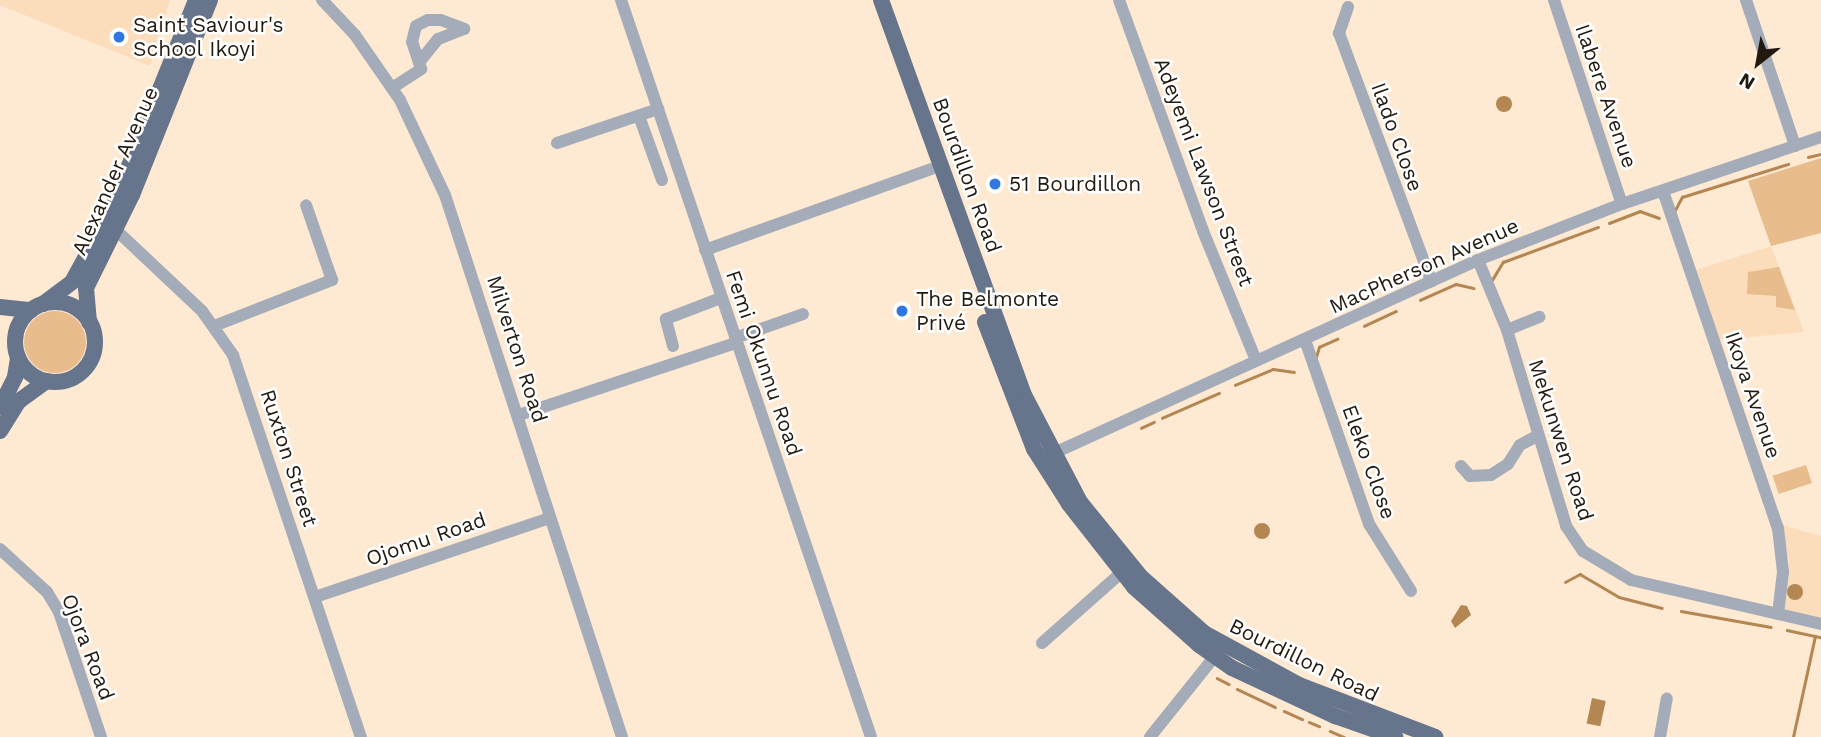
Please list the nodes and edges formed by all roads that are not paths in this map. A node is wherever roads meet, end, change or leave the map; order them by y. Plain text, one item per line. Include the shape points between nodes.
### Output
1 (196, 0) edge
2 (210, 0) edge
3 (322, 0) edge
4 (621, 0) edge
5 (870, 0) edge
6 (881, 0) edge
7 (1119, 0) edge
8 (1553, 0) edge
9 (1745, 0) edge
10 (1348, 6) dead end
11 (420, 61) dead end
12 (392, 88) junction
13 (658, 109) junction
14 (639, 116) junction
15 (1821, 137) edge
16 (557, 143) dead end
17 (1795, 146) junction
18 (931, 169) junction
19 (663, 180) dead end
20 (1663, 191) junction
21 (1622, 204) junction
22 (306, 205) dead end
23 (116, 229) junction
24 (705, 250) junction
25 (1478, 260) junction
26 (1431, 281) junction
27 (722, 298) junction
28 (0, 307) edge
29 (37, 307) junction
30 (803, 314) dead end
31 (1539, 317) dead end
32 (89, 322) junction
33 (214, 326) junction
34 (0, 328) edge
35 (1507, 330) junction
36 (736, 340) junction
37 (1305, 340) junction
38 (673, 346) dead end
39 (16, 351) junction
40 (1255, 358) junction
41 (47, 381) junction
42 (0, 407) edge
43 (519, 415) junction
44 (0, 431) edge
45 (1537, 436) junction
46 (1052, 454) junction
47 (1461, 466) dead end
48 (550, 517) junction
49 (0, 549) edge
50 (1122, 572) junction
51 (1411, 591) dead end
52 (315, 597) junction
53 (1778, 614) junction
54 (1821, 624) edge
55 (1042, 643) dead end
56 (1214, 657) junction
57 (1667, 699) dead end
58 (101, 737) edge
59 (360, 737) edge
60 (622, 737) edge
61 (871, 737) edge
62 (1150, 737) edge
63 (1395, 737) edge
64 (1435, 737) edge
65 (1660, 737) edge

1 - 29 main road, Alexander Avenue via 106,222 72,282
2 - 23 main road, Alexander Avenue
3 - 12 street, Milverton Road
4 - 13 street, Femi Okunnu Road
5 - 18 main road, Bourdillon Road
6 - 46 main road, Bourdillon Road via 1023,393
7 - 40 street, Adeyemi Lawson Street via 1203,231
8 - 21 street, Ilabere Avenue
9 - 17 street
10 - 26 street, Ilado Close via 1339,33
11 - 12 street via 421,69
12 - 43 street, Milverton Road via 444,195
13 - 14 street
13 - 24 street, Femi Okunnu Road
14 - 16 street
14 - 19 street
15 - 17 street, MacPherson Avenue
17 - 20 street, MacPherson Avenue
18 - 24 street
18 - 50 main road, Bourdillon Road via 1034,449 1069,504
20 - 21 street, MacPherson Avenue
20 - 53 street, Ikoya Avenue via 1778,528 1783,572
21 - 25 street, MacPherson Avenue
22 - 33 street via 332,280
23 - 32 main road, Alexander Avenue via 86,288
23 - 33 street, Ruxton Street
24 - 27 street, Femi Okunnu Road
25 - 26 street, MacPherson Avenue
25 - 35 street, Mekunwen Road
26 - 37 street, MacPherson Avenue
27 - 36 street, Femi Okunnu Road
27 - 38 street via 666,319
28 - 29 main road
29 - 32 main road via 72,307
29 - 39 main road via 19,325
30 - 36 street
31 - 35 street
32 - 41 main road via 94,344 87,365 69,379
33 - 52 street, Ruxton Street via 233,355 253,408
34 - 39 main road
35 - 45 street, Mekunwen Road
36 - 43 street
36 - 61 street, Femi Okunnu Road
37 - 40 street, MacPherson Avenue
37 - 51 street, Eleko Close via 1369,524
39 - 41 main road via 29,373
39 - 42 main road via 15,377
40 - 46 street, MacPherson Avenue
41 - 44 main road via 19,401
43 - 48 street, Milverton Road
45 - 47 street via 1520,445 1508,464 1491,475 1470,477
45 - 53 street, Mekunwen Road via 1566,526 1583,551 1601,566 1631,580
46 - 64 main road, Bourdillon Road via 1080,502 1141,577 1204,633 1299,685
48 - 52 street, Ojomu Road
48 - 60 street, Milverton Road
49 - 58 street, Ojora Road via 47,592 59,612
50 - 55 street
50 - 56 main road, Bourdillon Road
52 - 59 street, Ruxton Street
53 - 54 street, Mekunwen Road
56 - 62 street
56 - 63 main road, Bourdillon Road via 1324,711
57 - 65 street

